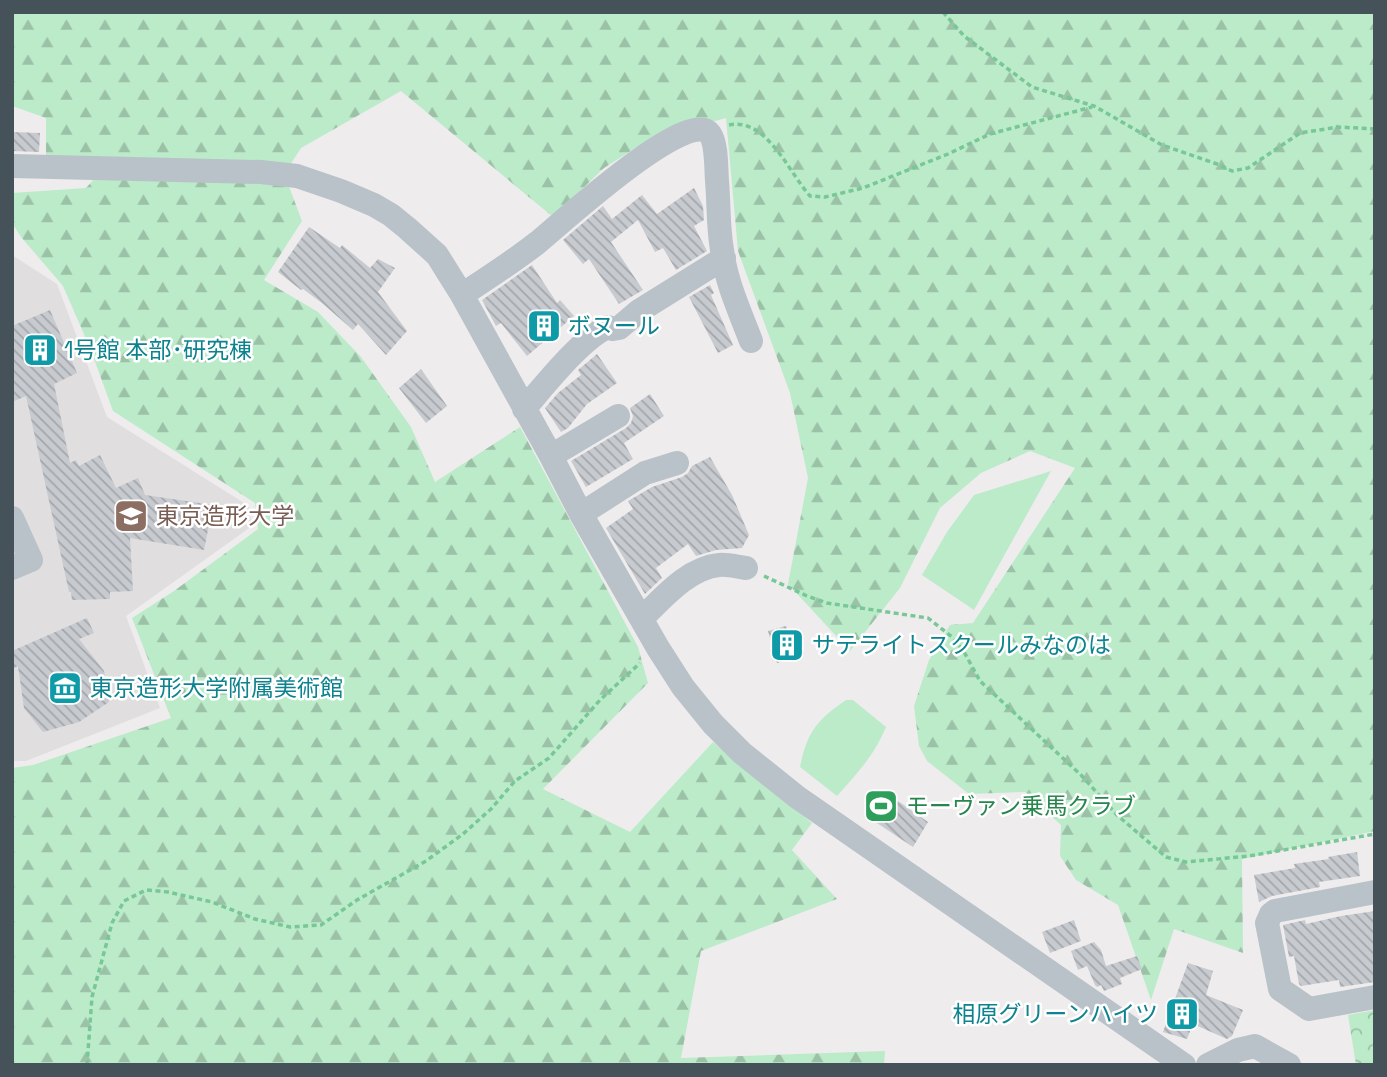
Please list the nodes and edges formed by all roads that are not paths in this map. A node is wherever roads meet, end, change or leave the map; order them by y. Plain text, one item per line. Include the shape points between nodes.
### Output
1 (12, 166) edge
2 (724, 258) junction
3 (462, 295) junction
4 (751, 341) dead end
5 (524, 409) junction
6 (618, 415) dead end
7 (551, 456) junction
8 (677, 463) dead end
9 (581, 514) junction
10 (12, 517) edge
11 (22, 564) edge
12 (747, 568) road end
13 (642, 618) junction
14 (1375, 892) edge
15 (1375, 996) edge
16 (1184, 1065) edge
17 (1208, 1065) edge
18 (1289, 1065) edge

1 - 3 street via 297,176 391,215 422,240
2 - 3 street via 713,141 708,131 698,130 650,151 537,243
2 - 4 street
2 - 5 street via 619,328 607,327 596,334
3 - 5 street
5 - 7 street
6 - 7 street
7 - 9 street
8 - 9 street via 646,473
9 - 13 street
10 - 11 street
12 - 13 street via 706,568 678,584
13 - 16 street via 683,687 742,752 797,797
14 - 15 street via 1275,911 1267,923 1280,989 1309,1009
17 - 18 street via 1255,1046

